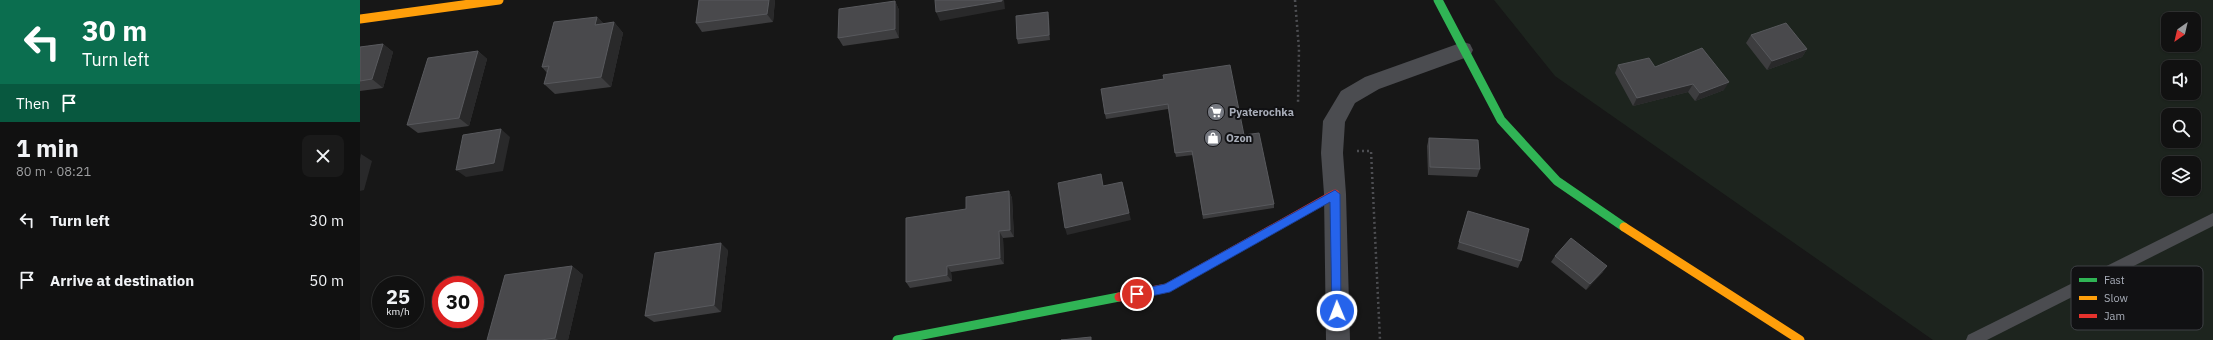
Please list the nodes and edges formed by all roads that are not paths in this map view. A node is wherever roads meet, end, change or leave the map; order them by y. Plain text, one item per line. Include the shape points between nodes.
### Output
1 (499, 0) edge
2 (1438, 0) edge
3 (360, 19) edge
4 (1463, 50) junction
5 (1335, 194) junction
6 (2213, 219) edge
7 (2120, 266) edge
8 (2071, 291) edge
9 (897, 340) edge
10 (1338, 340) edge
11 (1800, 340) edge
12 (1973, 340) edge

1 - 3 street
2 - 4 street
4 - 5 street via 1372,83 1348,97 1334,121 1332,153
4 - 11 street via 1500,120 1557,181
5 - 9 street via 1167,288
5 - 10 street
6 - 7 lane
8 - 12 lane

